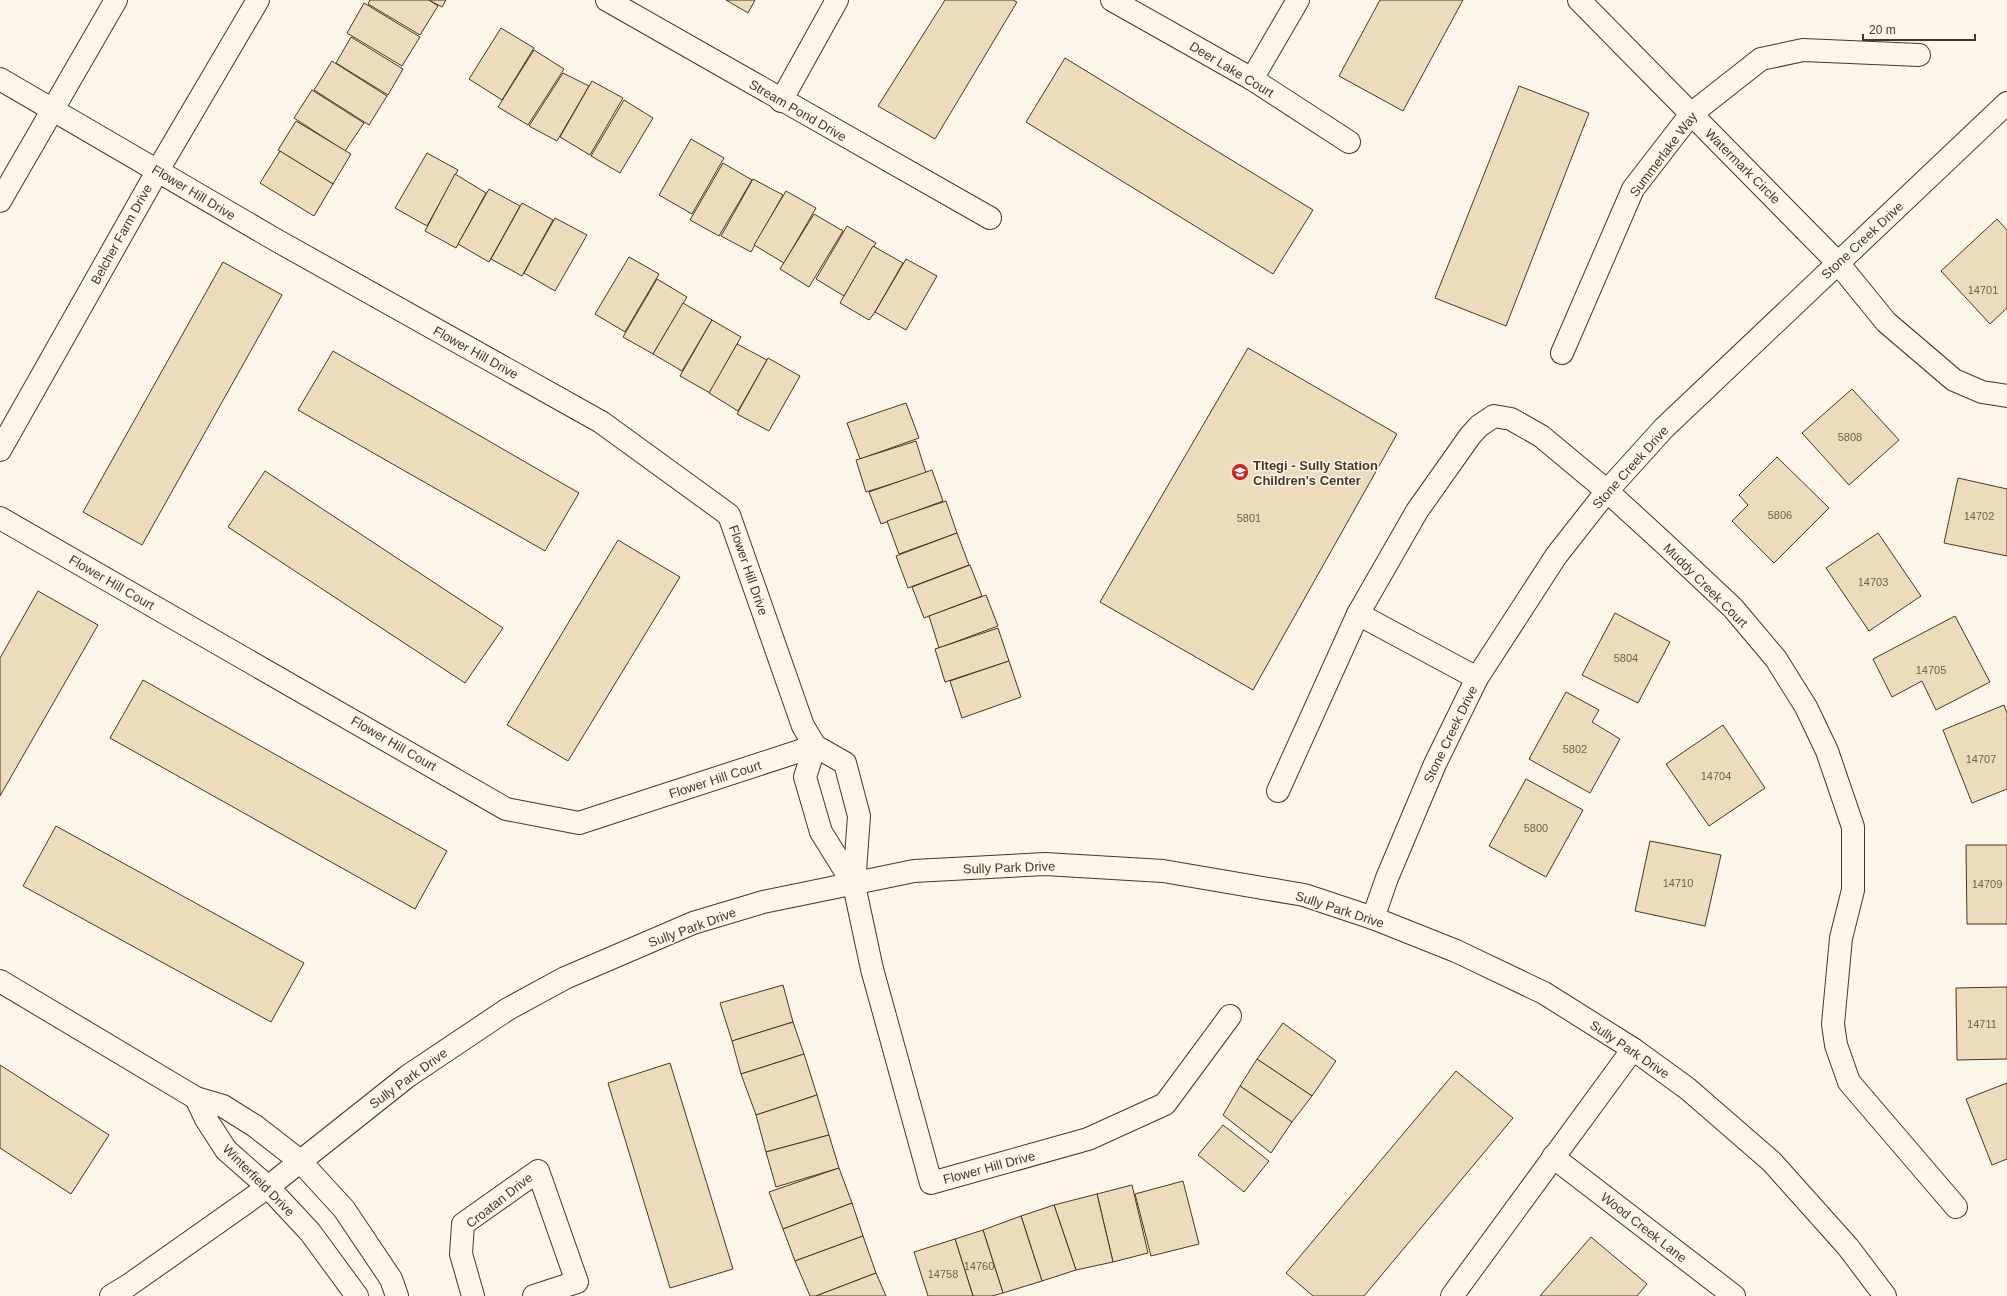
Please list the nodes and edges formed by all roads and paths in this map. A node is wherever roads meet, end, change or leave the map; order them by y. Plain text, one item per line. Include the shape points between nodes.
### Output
1 (116, 0) edge
2 (258, 0) edge
3 (607, 0) edge
4 (837, 0) edge
5 (1112, 0) edge
6 (1298, 0) edge
7 (1580, 0) edge
8 (1919, 55) dead end
9 (0, 79) edge
10 (1252, 79) junction
11 (781, 100) junction
12 (2007, 103) edge
13 (52, 110) junction
14 (1691, 114) junction
15 (1349, 142) dead end
16 (158, 170) junction
17 (0, 201) edge
18 (990, 218) dead end
19 (1838, 263) junction
20 (1562, 353) dead end
21 (2007, 396) edge
22 (0, 450) edge
23 (1607, 491) junction
24 (0, 518) edge
25 (1358, 614) junction
26 (1477, 678) junction
27 (815, 746) junction
28 (1278, 791) dead end
29 (854, 885) junction
30 (1373, 918) junction
31 (0, 981) edge
32 (1230, 1016) dead end
33 (1633, 1049) junction
34 (196, 1098) junction
35 (1554, 1157) junction
36 (300, 1161) junction
37 (268, 1187) junction
38 (1956, 1207) dead end
39 (111, 1296) edge
40 (357, 1296) edge
41 (397, 1296) edge
42 (473, 1296) edge
43 (534, 1296) edge
44 (1452, 1296) edge
45 (1734, 1296) edge
46 (1885, 1296) edge

1 - 13 street
2 - 16 street, Belcher Farm Drive
3 - 11 street, Stream Pond Drive
4 - 11 street
5 - 10 street, Deer Lake Court
6 - 10 street
7 - 14 street, Watermark Circle
8 - 14 street, Summerlake Way via 1803,50 1761,59
9 - 13 street, Flower Hill Drive
10 - 15 street, Deer Lake Court
11 - 18 street, Stream Pond Drive
12 - 19 street, Stone Creek Drive
13 - 16 street, Flower Hill Drive
13 - 17 street
14 - 19 street, Watermark Circle
14 - 20 street, Summerlake Way via 1633,189
16 - 22 street, Belcher Farm Drive
16 - 27 street, Flower Hill Drive via 276,240 601,422 729,515 803,726
19 - 21 street, Watermark Circle via 1886,322 1954,380 1982,392
19 - 23 street, Stone Creek Drive via 1664,428
23 - 25 street, Muddy Creek Court via 1541,436 1511,419 1494,416 1470,436 1417,511
23 - 26 street, Stone Creek Drive via 1556,556
23 - 38 street, Muddy Creek Court via 1733,608 1776,659 1806,707 1827,751 1853,827 1853,890 1841,938 1832,1024 1836,1045 1849,1082
24 - 27 street, Flower Hill Court via 506,809 579,823
25 - 26 street
25 - 28 street
26 - 30 street, Stone Creek Drive via 1434,764 1386,878
27 - 29 street, Flower Hill Drive via 805,777 821,832
27 - 29 street, Flower Hill Drive via 844,763 849,778 859,816
29 - 30 street, Sully Park Drive via 914,872 1045,864 1163,871 1304,895
29 - 32 street, Flower Hill Drive via 872,969 931,1183 1088,1139 1165,1104
29 - 36 street, Sully Park Drive via 763,902 693,923 565,978 508,1009 408,1076
30 - 33 street, Sully Park Drive via 1456,951 1544,993
31 - 34 street
33 - 35 street
33 - 46 street, Sully Park Drive via 1688,1089 1772,1162 1848,1247
34 - 36 street via 223,1106 255,1126
34 - 37 street, Winterfield Drive via 226,1150
35 - 44 street
35 - 45 street, Wood Creek Lane
36 - 37 street, Sully Park Drive
36 - 41 street via 344,1209 391,1279
37 - 39 street, Sully Park Drive
37 - 40 street, Winterfield Drive via 310,1232
42 - 43 street, Croatan Drive via 461,1254 463,1224 538,1171 577,1282

